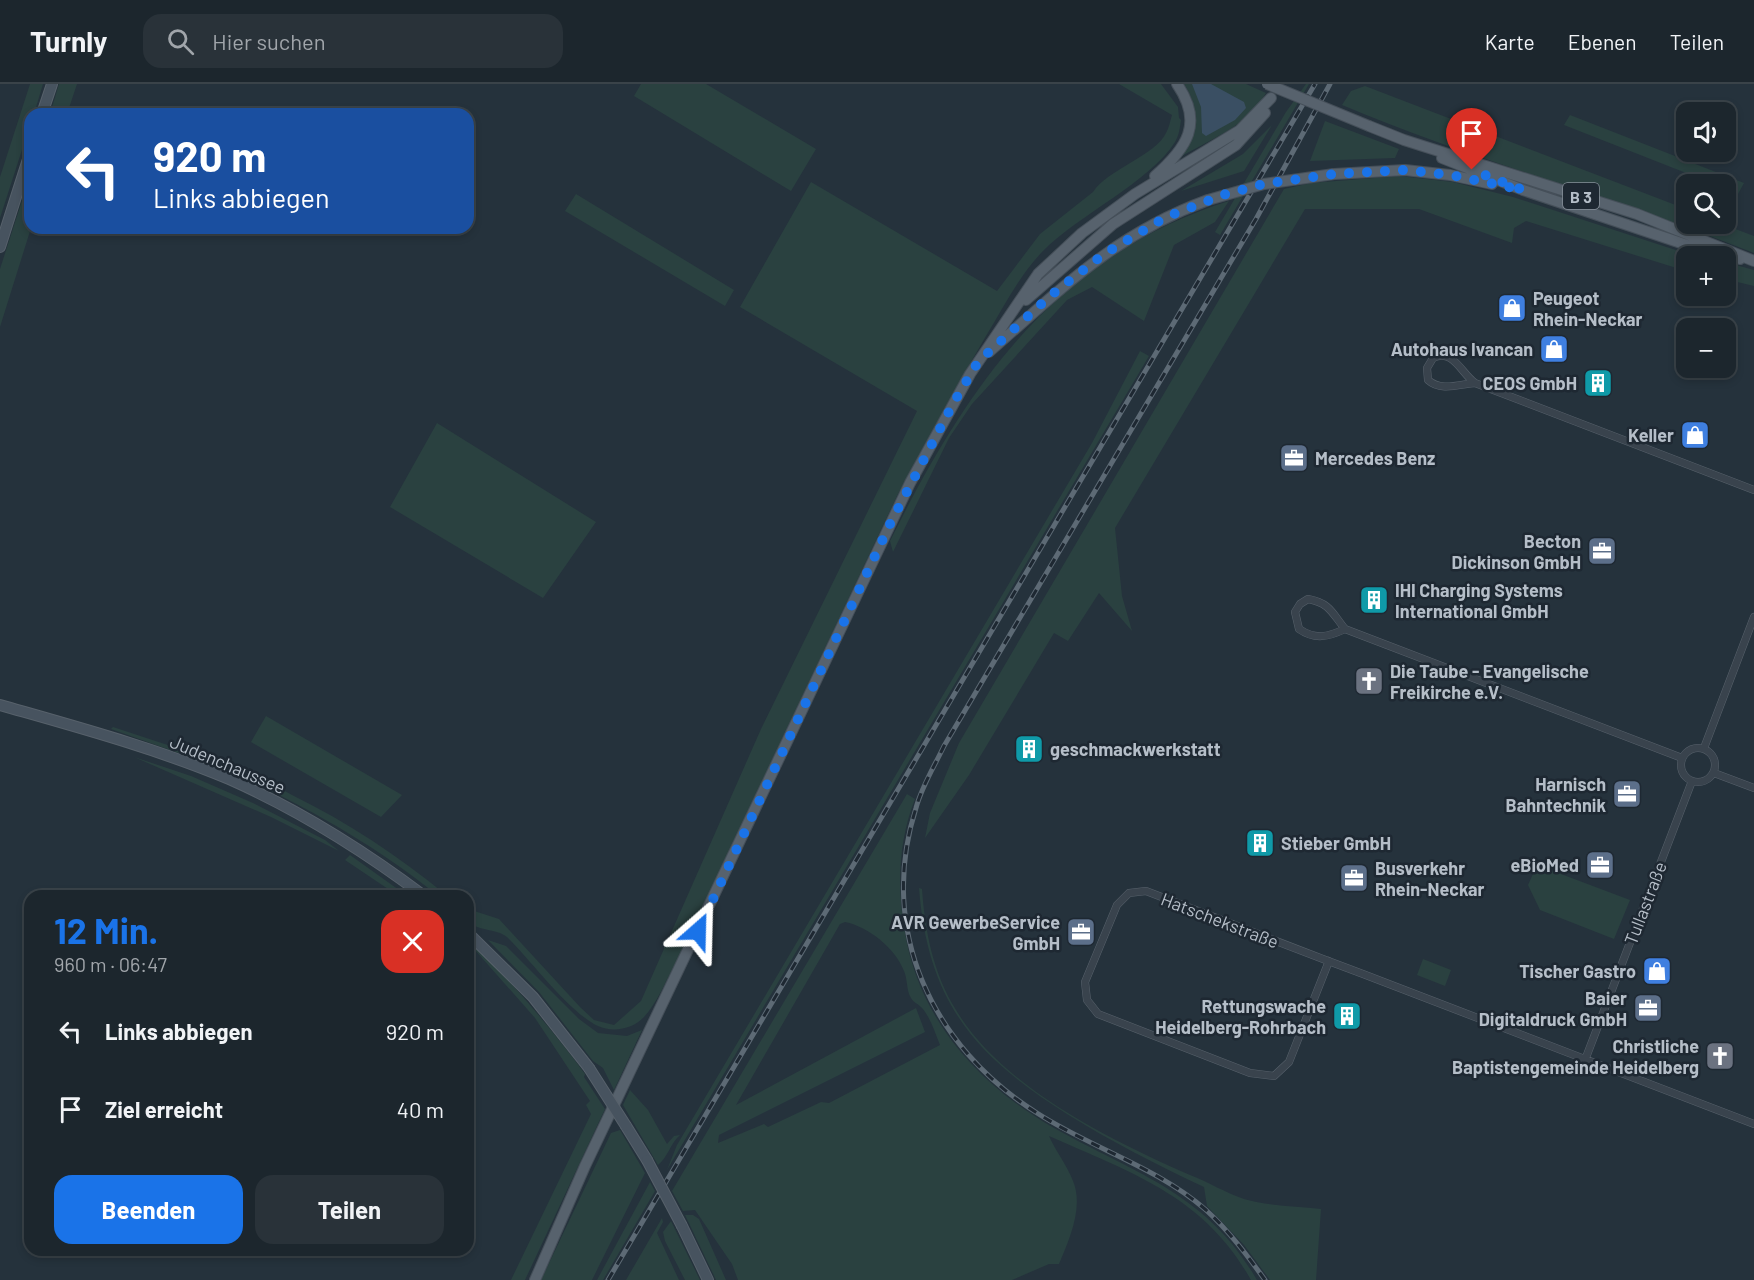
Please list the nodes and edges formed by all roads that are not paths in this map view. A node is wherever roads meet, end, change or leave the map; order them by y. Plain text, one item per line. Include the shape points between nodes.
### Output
1 (52, 84) edge
2 (1177, 84) edge
3 (1267, 84) edge
4 (1277, 84) edge
5 (1271, 98) junction
6 (44, 108) edge
7 (1404, 140) junction
8 (24, 172) edge
9 (1523, 190) junction
10 (1135, 194) junction
11 (0, 246) edge
12 (1754, 261) edge
13 (1013, 313) junction
14 (978, 362) junction
15 (1475, 383) junction
16 (1754, 490) edge
17 (1754, 617) edge
18 (1345, 629) junction
19 (0, 705) edge
20 (1704, 748) junction
21 (1682, 758) junction
22 (1714, 773) junction
23 (1692, 781) junction
24 (1754, 788) edge
25 (416, 890) edge
26 (474, 939) edge
27 (1329, 961) junction
28 (1585, 1060) junction
29 (1754, 1124) edge
30 (535, 1280) edge
31 (708, 1280) edge

1 - 6 main road
2 - 10 main road, B 3 via 1190,114 1186,142 1175,158
3 - 7 main road, B 3, bridge
4 - 5 main road, B 3
5 - 10 main road, B 3 via 1240,130
5 - 13 main road, B 3 via 1259,123 1236,145 1113,224
7 - 9 main road, B 3
7 - 12 main road, B 3 via 1637,214
8 - 11 main road
9 - 12 main road, B 3 via 1692,247
9 - 14 main road, B 3, bridge via 1428,171 1382,170 1264,184 1208,200 1166,217 1104,254 1050,296
10 - 13 main road, B 3 via 1059,253 1038,274
13 - 14 main road, B 3
14 - 30 main road, B 3 via 891,522 585,1166
15 - 15 street via 1445,355 1433,358 1426,368 1433,385
15 - 16 street
17 - 20 street
18 - 18 street via 1328,605 1318,600 1308,598 1295,612 1299,629 1309,636
18 - 21 street
19 - 25 main road, Judenchaussee via 126,742 243,786 351,843
20 - 21 street via 1692,748
20 - 22 street via 1714,758
21 - 23 street via 1682,773
22 - 23 street via 1704,782
22 - 24 street
23 - 28 street, Tullastraße
26 - 31 main road, bridge via 533,997 589,1068 647,1160
27 - 27 street, Hatschekstraße via 1146,891 1129,893 1117,905 1085,982 1087,1000 1098,1014 1250,1073 1274,1076 1289,1062
27 - 28 street, Hatschekstraße
28 - 29 street, Hatschekstraße

